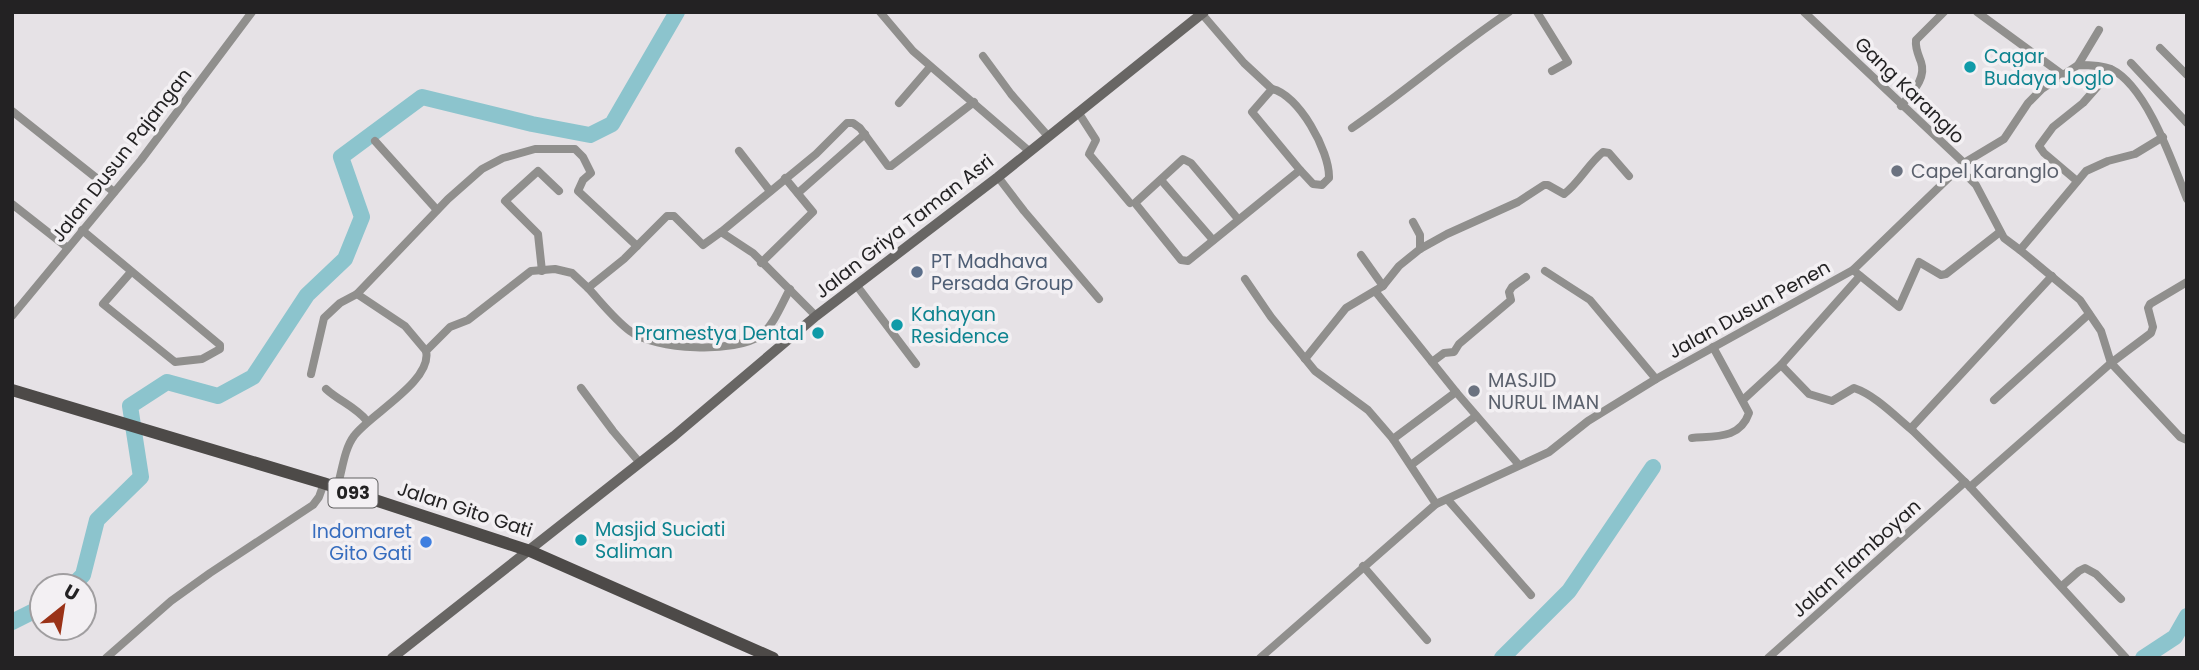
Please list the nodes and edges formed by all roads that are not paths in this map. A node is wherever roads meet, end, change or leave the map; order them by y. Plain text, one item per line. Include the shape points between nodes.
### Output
1 (252, 12) edge
2 (880, 12) edge
3 (1509, 12) edge
4 (1537, 12) edge
5 (1804, 12) edge
6 (1944, 12) edge
7 (1977, 12) edge
8 (1203, 13) edge
9 (2099, 30) dead end
10 (2160, 48) dead end
11 (983, 56) dead end
12 (2131, 63) dead end
13 (2078, 65) junction
14 (930, 67) junction
15 (2110, 69) junction
16 (1552, 71) dead end
17 (2063, 75) junction
18 (2187, 75) edge
19 (1272, 89) junction
20 (974, 102) junction
21 (899, 103) dead end
22 (1901, 106) junction
23 (12, 111) edge
24 (1078, 112) junction
25 (2187, 123) edge
26 (1352, 128) dead end
27 (865, 134) junction
28 (1047, 135) junction
29 (2163, 138) junction
30 (374, 141) dead end
31 (739, 151) dead end
32 (1029, 151) junction
33 (1961, 165) junction
34 (1300, 170) junction
35 (1629, 176) dead end
36 (998, 177) junction
37 (785, 178) junction
38 (1161, 180) junction
39 (2077, 181) junction
40 (559, 191) dead end
41 (770, 191) junction
42 (114, 192) junction
43 (798, 193) junction
44 (2187, 199) edge
45 (1130, 203) dead end
46 (12, 204) edge
47 (437, 211) junction
48 (1238, 219) junction
49 (1413, 222) dead end
50 (82, 230) junction
51 (721, 232) junction
52 (2000, 232) junction
53 (1213, 240) junction
54 (637, 246) junction
55 (68, 248) junction
56 (1419, 249) junction
57 (2020, 250) junction
58 (1361, 255) dead end
59 (761, 263) junction
60 (542, 271) junction
61 (1545, 271) dead end
62 (131, 272) junction
63 (1856, 273) junction
64 (2052, 276) junction
65 (1526, 277) dead end
66 (1245, 279) dead end
67 (2187, 282) edge
68 (857, 286) junction
69 (588, 288) junction
70 (1379, 288) junction
71 (790, 289) junction
72 (357, 294) junction
73 (1098, 299) dead end
74 (2090, 314) junction
75 (12, 316) edge
76 (816, 316) junction
77 (1713, 347) junction
78 (426, 351) junction
79 (1305, 359) junction
80 (1432, 362) junction
81 (2111, 363) junction
82 (916, 364) dead end
83 (1781, 365) junction
84 (311, 374) dead end
85 (1656, 379) junction
86 (581, 388) dead end
87 (326, 389) dead end
88 (12, 390) edge
89 (1456, 392) junction
90 (1744, 399) junction
91 (1994, 400) dead end
92 (1476, 416) junction
93 (367, 421) junction
94 (1912, 430) junction
95 (1692, 438) dead end
96 (1393, 439) junction
97 (2187, 440) edge
98 (640, 463) junction
99 (1410, 465) junction
100 (1519, 466) junction
101 (324, 483) junction
102 (1968, 484) junction
103 (337, 488) junction
104 (1448, 500) junction
105 (1436, 504) junction
106 (530, 551) junction
107 (1363, 566) junction
108 (2062, 586) junction
109 (1531, 594) dead end
110 (2121, 598) dead end
111 (1427, 640) dead end
112 (106, 658) edge
113 (392, 658) edge
114 (773, 658) edge
115 (1260, 658) edge
116 (1768, 658) edge
117 (2126, 658) edge

1 - 42 street, Jalan Dusun Pajangan
2 - 14 street
3 - 26 street
4 - 16 street via 1568,62
5 - 22 street, Gang Karanglo
6 - 22 street via 1916,40 1923,77
7 - 17 street
8 - 19 street
8 - 24 street, Jalan Griya Taman Asri
9 - 13 street
10 - 18 street
11 - 28 street
12 - 25 street
13 - 15 street
13 - 17 street, Jalan Dusun Penen
14 - 20 street
14 - 21 street
15 - 29 street via 2130,85
15 - 39 street via 2039,146
17 - 33 street, Jalan Dusun Penen via 2028,103 2004,139
19 - 34 street via 1252,112
19 - 34 street via 1287,97 1312,125 1325,150 1330,168 1322,185 1313,184
20 - 27 street via 891,166
20 - 32 street
22 - 33 street, Gang Karanglo
23 - 42 street
24 - 28 street, Jalan Griya Taman Asri
24 - 45 street via 1096,140 1089,154
27 - 37 street via 853,123 847,124
27 - 43 street
28 - 32 street, Jalan Griya Taman Asri
29 - 39 street via 2136,154 2097,165
29 - 44 street
30 - 47 street
31 - 41 street
32 - 36 street, Jalan Griya Taman Asri
33 - 52 street, Gang Karanglo
33 - 63 street, Jalan Dusun Penen
34 - 48 street
35 - 56 street via 1603,152 1564,194 1544,185
36 - 68 street, Jalan Griya Taman Asri
36 - 73 street
37 - 41 street
37 - 43 street
38 - 48 street via 1180,161 1188,161
38 - 53 street
38 - 53 street via 1135,203 1181,260 1191,260
39 - 57 street
40 - 60 street via 538,171 505,201 537,234
41 - 51 street
42 - 50 street, Jalan Dusun Pajangan
43 - 59 street via 812,214
46 - 55 street
47 - 54 street via 482,169 503,158 535,149 572,148 591,173 578,191
47 - 72 street
48 - 53 street
49 - 56 street via 1420,234
50 - 55 street, Jalan Dusun Pajangan
50 - 62 street
51 - 54 street via 703,245 674,216 667,216
51 - 59 street
52 - 57 street
52 - 63 street via 1946,274 1919,262 1896,305
54 - 69 street
55 - 75 street, Jalan Dusun Pajangan
56 - 70 street
57 - 64 street
58 - 70 street
59 - 71 street
60 - 69 street via 572,273
60 - 78 street via 523,275 468,320 450,327
61 - 85 street via 1590,300
62 - 62 street via 220,345 220,349 202,359 175,362 103,304
63 - 77 street, Jalan Dusun Penen
63 - 83 street
64 - 74 street
64 - 94 street
65 - 80 street via 1508,292 1511,300 1454,352
66 - 79 street
67 - 81 street, Jalan Flamboyan via 2150,303 2151,333
68 - 76 street, Jalan Griya Taman Asri
68 - 82 street
69 - 71 street via 629,330 656,343 684,348 737,343 761,335
70 - 79 street via 1346,309
70 - 80 street
71 - 76 street
72 - 78 street via 405,326
72 - 84 street via 324,318
74 - 81 street
74 - 91 street
76 - 98 street, Jalan Griya Taman Asri
77 - 85 street, Jalan Dusun Penen
77 - 90 street
78 - 93 street via 426,361 414,379 387,408
79 - 96 street via 1328,382 1360,401
80 - 89 street
81 - 97 street
81 - 102 street, Jalan Flamboyan
83 - 90 street
83 - 94 street via 1809,394 1832,401 1857,389
85 - 100 street, Jalan Dusun Penen via 1588,421 1549,452
86 - 98 street
87 - 93 street
88 - 101 main road, Jalan Gito Gati / 093
89 - 92 street
89 - 96 street
90 - 95 street via 1749,412 1735,432
92 - 99 street
92 - 100 street
93 - 103 street via 352,439
94 - 102 street
96 - 99 street
98 - 106 street, Jalan Griya Taman Asri
99 - 105 street
100 - 104 street, Jalan Dusun Penen
101 - 103 main road, Jalan Gito Gati / 093
101 - 112 street via 313,505 171,601
102 - 108 street
102 - 116 street, Jalan Flamboyan
103 - 106 main road, Jalan Gito Gati / 093
104 - 105 street, Jalan Dusun Penen
104 - 109 street
105 - 107 street, Jalan Dusun Penen
106 - 113 street, Jalan Griya Taman Asri
106 - 114 main road, Jalan Gito Gati / 093
107 - 111 street
107 - 115 street, Jalan Dusun Penen
108 - 110 street via 2085,568
108 - 117 street

